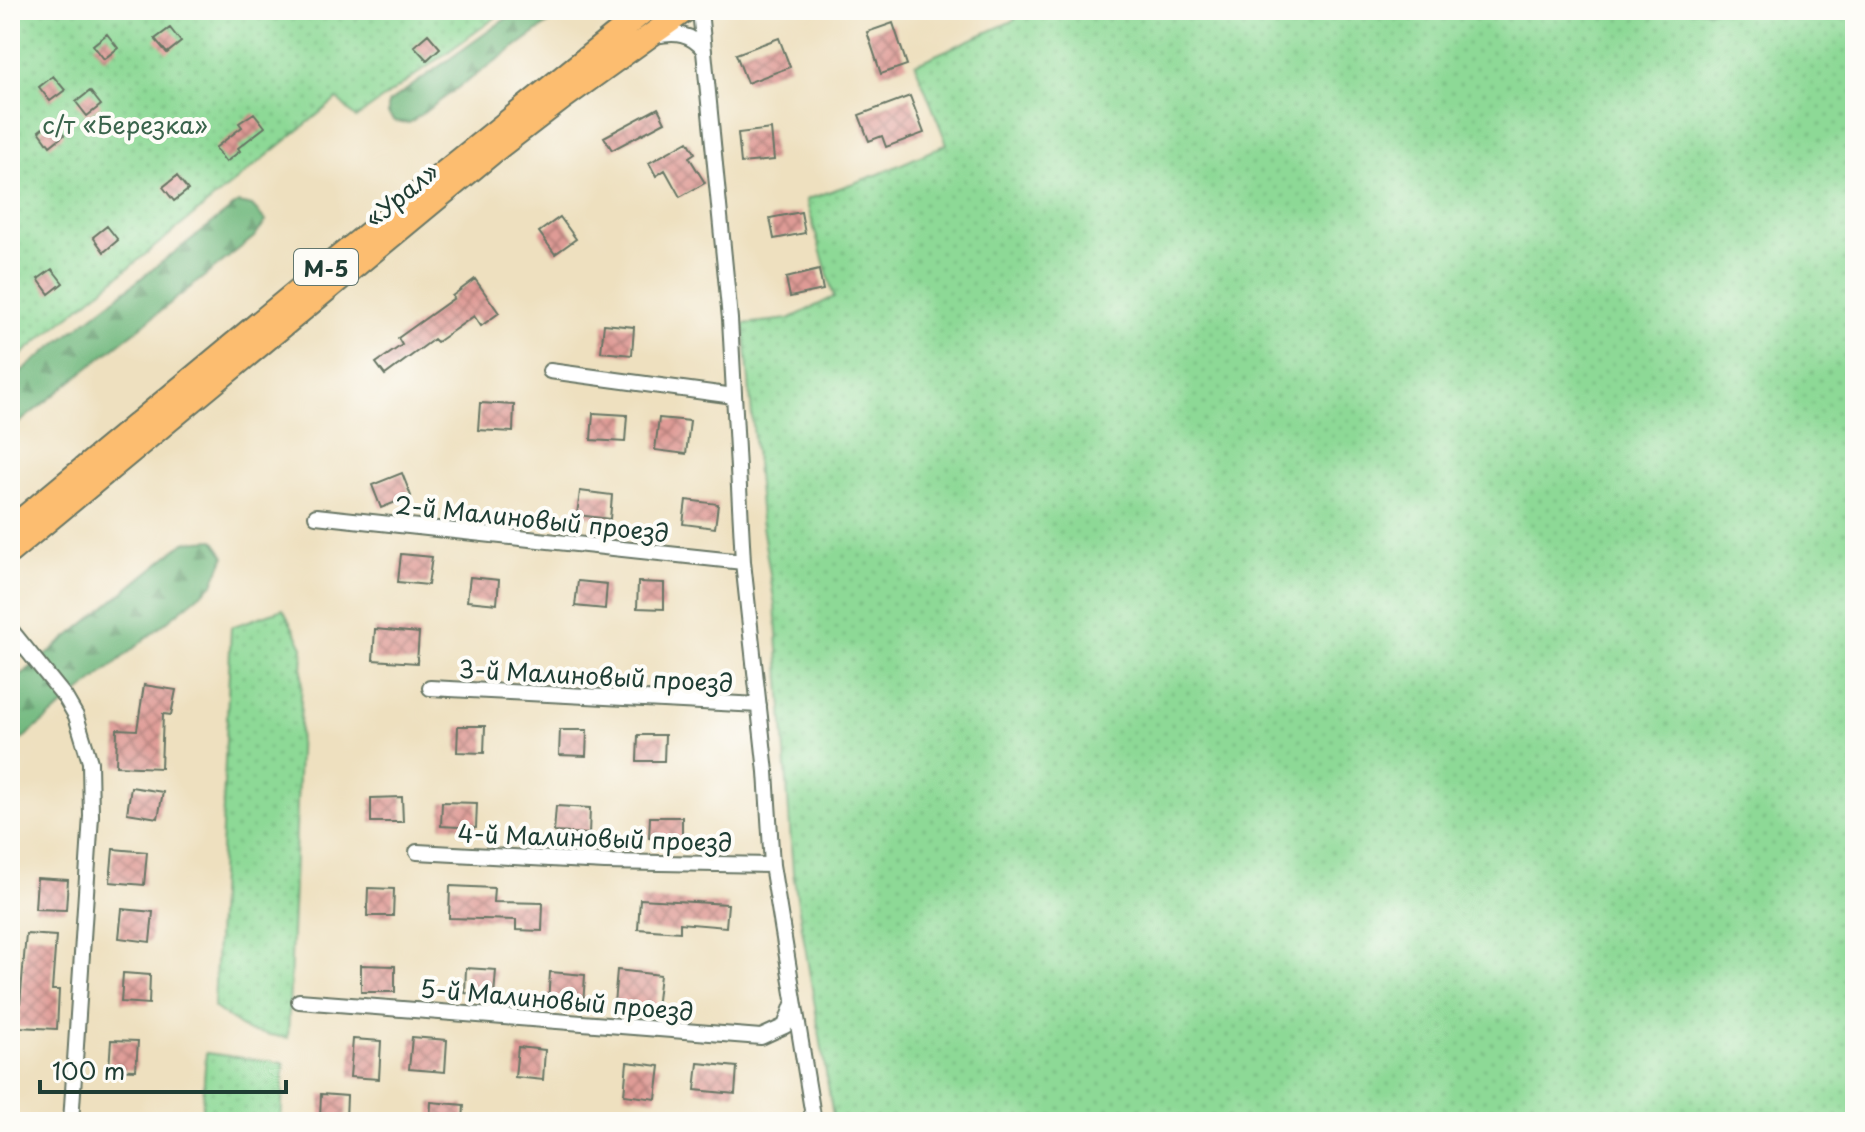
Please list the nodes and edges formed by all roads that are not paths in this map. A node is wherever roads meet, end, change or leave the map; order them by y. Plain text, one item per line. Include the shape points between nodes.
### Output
1 (646, 10) edge
2 (686, 10) edge
3 (700, 10) edge
4 (709, 10) edge
5 (643, 40) junction
6 (703, 44) junction
7 (550, 371) dead end
8 (734, 396) junction
9 (316, 516) dead end
10 (10, 529) edge
11 (10, 552) edge
12 (743, 562) junction
13 (10, 629) edge
14 (430, 688) dead end
15 (759, 705) junction
16 (417, 852) dead end
17 (772, 865) junction
18 (299, 1001) dead end
19 (793, 1004) junction
20 (71, 1122) edge
21 (814, 1122) edge

1 - 10 highway, «Урал» / М-5
2 - 5 highway, «Урал» / М-5
3 - 6 street
4 - 6 street
5 - 6 street via 681,34
5 - 11 highway, «Урал» / М-5 via 460,179
6 - 8 street
7 - 8 street
8 - 12 street
9 - 12 street, 2-й Малиновый проезд
12 - 15 street
13 - 20 street via 65,697 90,762 91,831
14 - 15 street, 3-й Малиновый проезд
15 - 17 street
16 - 17 street, 4-й Малиновый проезд
17 - 19 street
18 - 19 street, 5-й Малиновый проезд via 761,1037 785,1026
19 - 21 street

